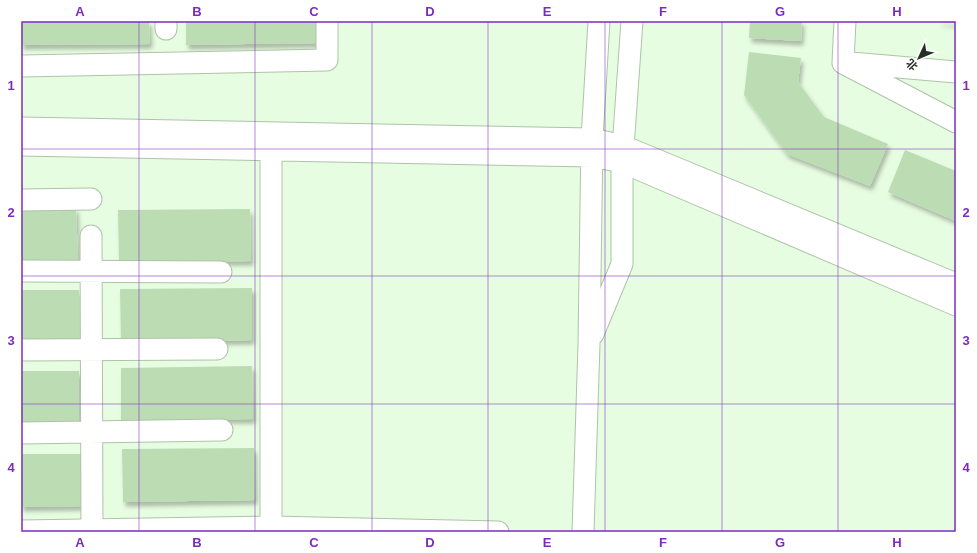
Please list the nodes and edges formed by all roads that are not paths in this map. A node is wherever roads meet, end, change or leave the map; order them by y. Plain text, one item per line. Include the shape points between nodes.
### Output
1 (327, 21) edge
2 (599, 21) edge
3 (632, 21) edge
4 (846, 21) edge
5 (843, 63) junction
6 (21, 66) edge
7 (956, 72) edge
8 (956, 122) edge
9 (21, 128) edge
10 (21, 145) edge
11 (592, 148) junction
12 (271, 150) junction
13 (622, 154) junction
14 (91, 199) dead end
15 (21, 200) edge
16 (91, 236) dead end
17 (21, 271) edge
18 (91, 271) junction
19 (221, 272) dead end
20 (956, 284) edge
21 (956, 305) edge
22 (589, 344) junction
23 (217, 349) dead end
24 (21, 350) edge
25 (91, 350) junction
26 (222, 430) dead end
27 (91, 432) junction
28 (21, 433) edge
29 (271, 530) edge
30 (21, 531) edge
31 (92, 531) edge
32 (498, 532) edge
33 (583, 532) edge

1 - 6 street via 327,60
2 - 11 street
3 - 13 street
4 - 5 street
5 - 7 street
5 - 8 street
9 - 11 street
10 - 12 street
11 - 12 street
11 - 13 street
11 - 22 street
12 - 29 street
13 - 20 street
13 - 21 street
13 - 22 street via 622,264
14 - 15 street
16 - 18 street
17 - 18 street
18 - 19 street
18 - 25 street
22 - 33 street
23 - 25 street
24 - 25 street
25 - 27 street
26 - 27 street
27 - 28 street
27 - 31 street
29 - 31 street
29 - 32 street
30 - 31 street

